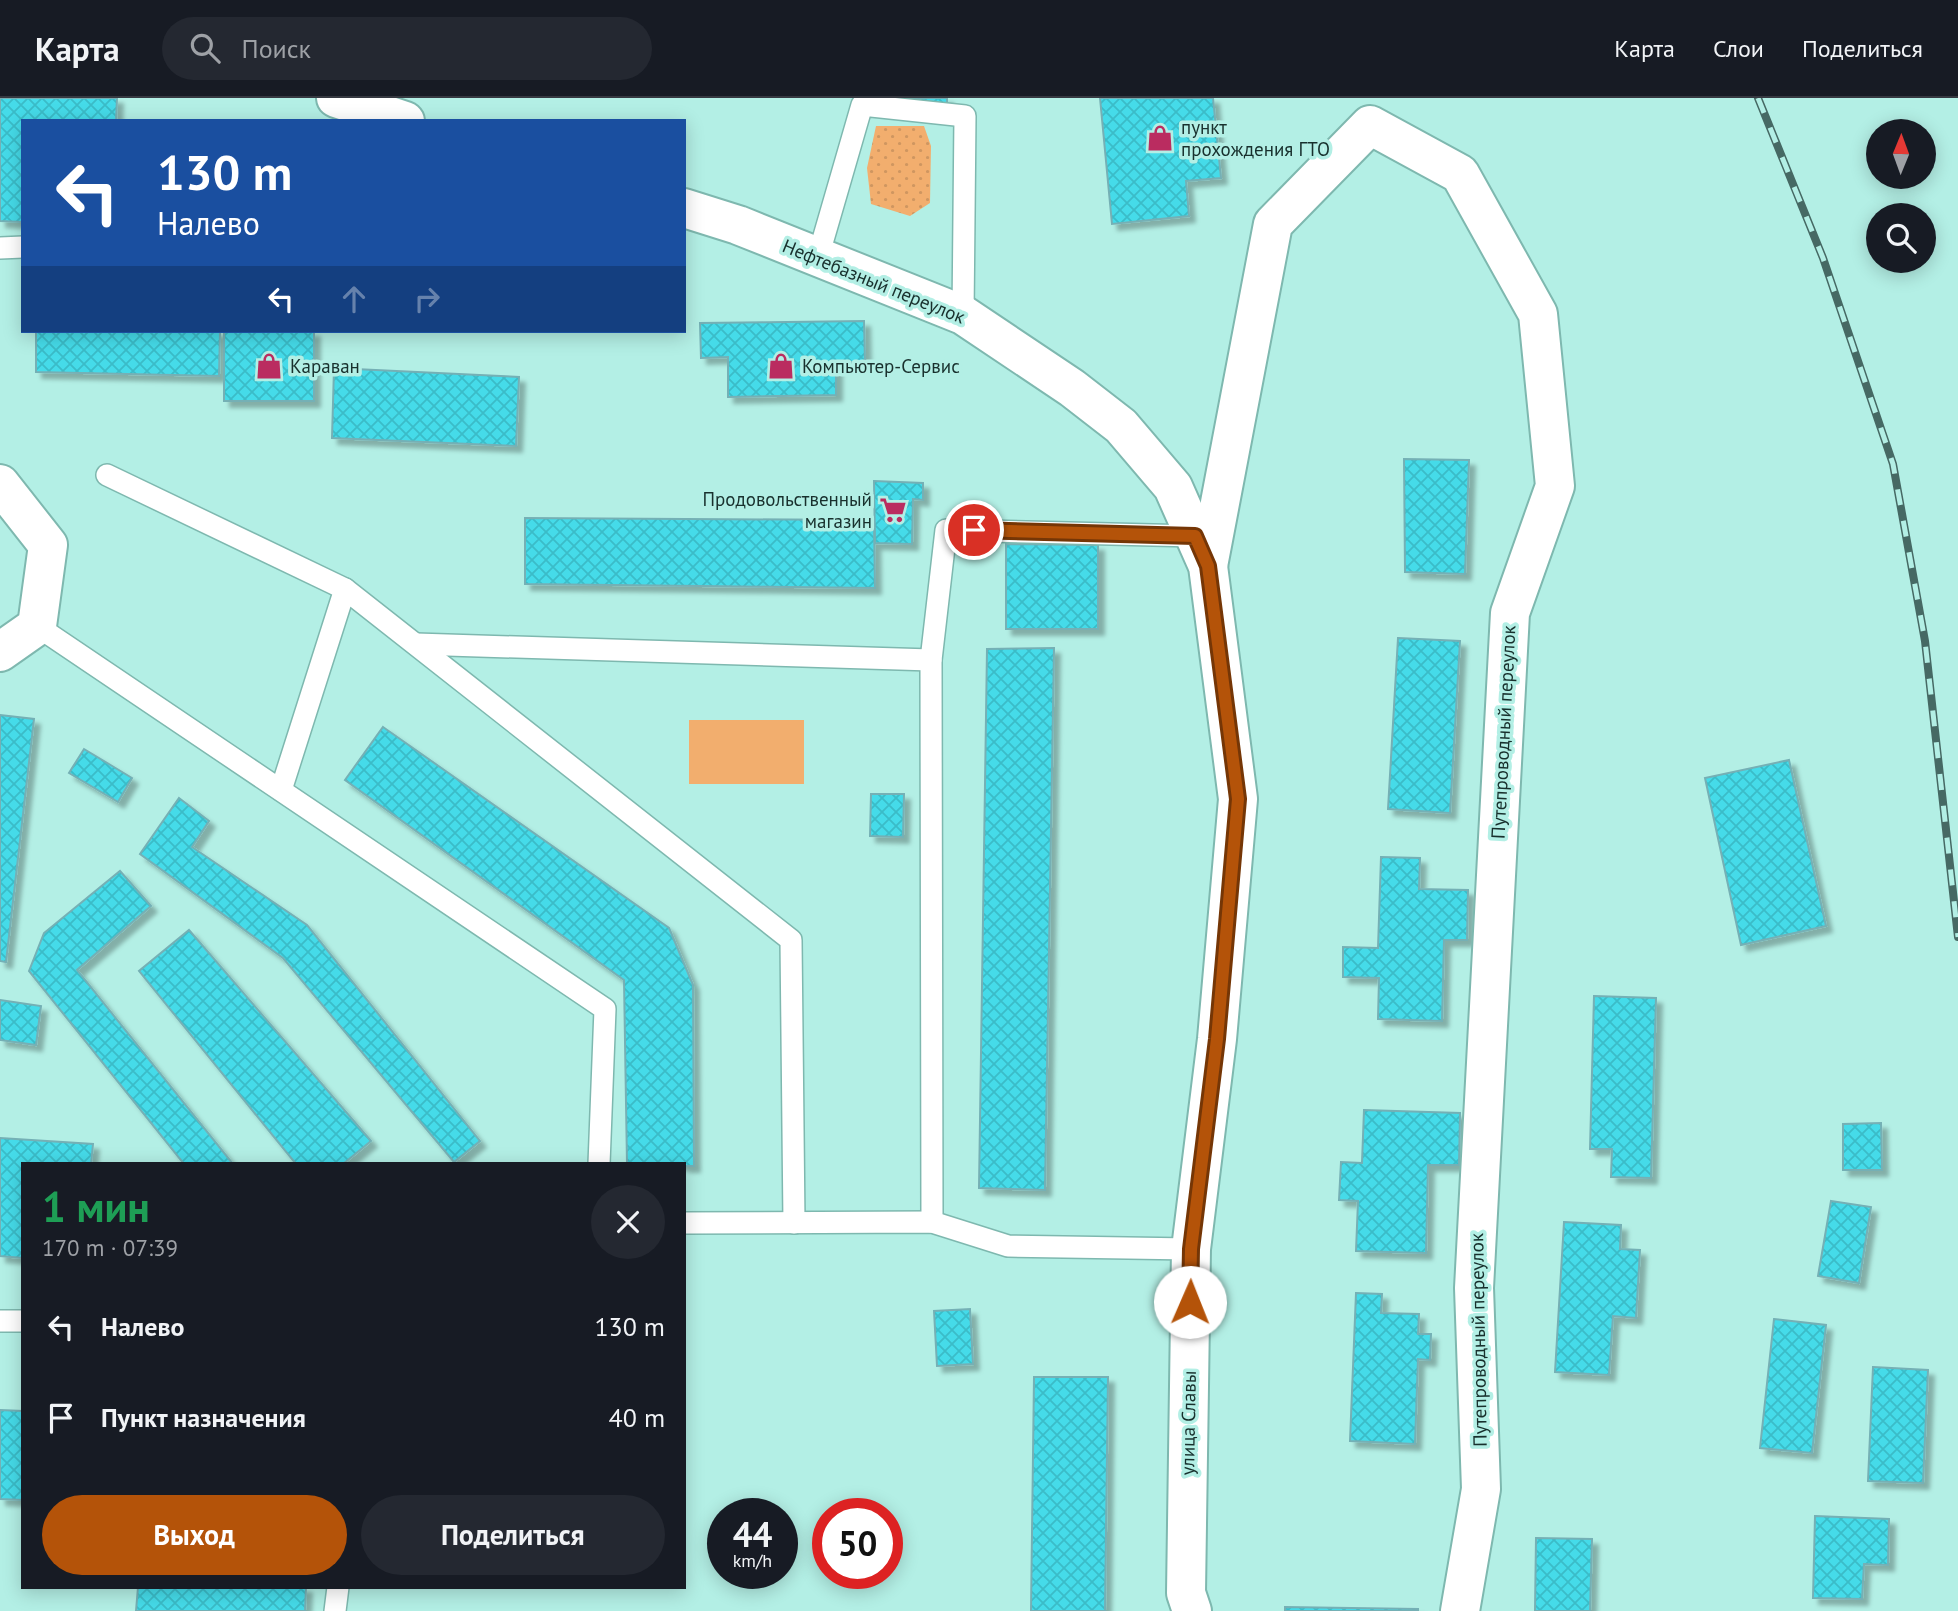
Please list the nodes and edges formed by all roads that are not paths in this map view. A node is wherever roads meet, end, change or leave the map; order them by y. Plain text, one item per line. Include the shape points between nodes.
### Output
1 (336, 98) edge
2 (863, 102) edge
3 (965, 107) edge
4 (399, 119) edge
5 (686, 209) edge
6 (21, 247) edge
7 (0, 248) edge
8 (818, 257) junction
9 (963, 315) junction
10 (107, 475) dead end
11 (0, 484) edge
12 (1202, 551) junction
13 (345, 589) junction
14 (37, 626) junction
15 (416, 644) junction
16 (0, 652) edge
17 (931, 660) junction
18 (281, 790) junction
19 (599, 1162) edge
20 (932, 1222) junction
21 (686, 1223) edge
22 (794, 1223) junction
23 (1191, 1249) junction
24 (0, 1321) edge
25 (21, 1321) edge
26 (338, 1589) edge
27 (335, 1611) edge
28 (1192, 1611) edge
29 (1460, 1611) edge

1 - 4 street
2 - 3 lane
2 - 8 lane
3 - 9 lane
5 - 8 street, Нефтебазный переулок
6 - 7 lane
8 - 9 street, Нефтебазный переулок
9 - 12 street, Нефтебазный переулок via 1121,426 1173,487
10 - 13 lane
11 - 14 street via 48,545
12 - 17 lane via 946,530
12 - 23 street, улица Славы via 1238,799 1217,1039
12 - 29 street, Путепроводный переулок via 1273,223 1370,125 1460,174 1538,314 1555,486 1510,613 1474,1288 1481,1489
13 - 15 lane
13 - 18 lane
14 - 16 street
14 - 18 lane
15 - 17 lane
15 - 22 lane via 791,940
17 - 20 lane
18 - 19 lane via 606,1009
20 - 22 lane
20 - 23 lane via 1008,1245
21 - 22 lane
23 - 28 street, улица Славы via 1186,1592
24 - 25 lane
26 - 27 lane

